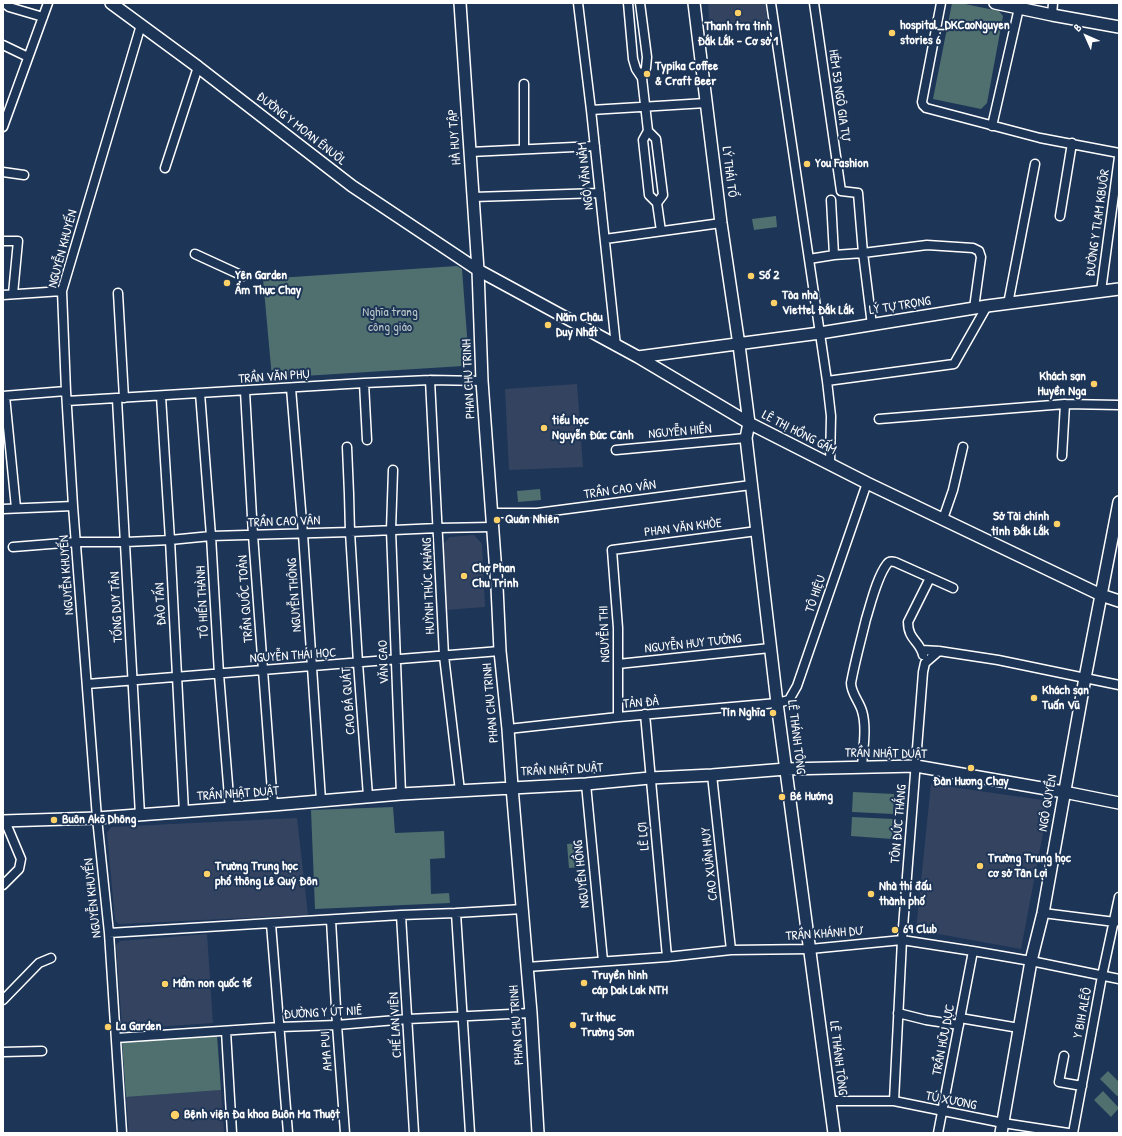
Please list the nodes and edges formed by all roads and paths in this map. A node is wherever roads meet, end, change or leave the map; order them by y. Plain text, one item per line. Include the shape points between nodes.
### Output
1 (4, 3) edge
2 (48, 3) edge
3 (111, 3) edge
4 (460, 3) edge
5 (578, 3) edge
6 (628, 3) edge
7 (640, 3) edge
8 (694, 3) edge
9 (771, 3) edge
10 (814, 3) edge
11 (941, 3) edge
12 (995, 3) edge
13 (1053, 3) edge
14 (1019, 8) junction
15 (1052, 15) junction
16 (43, 17) junction
17 (141, 25) junction
18 (1119, 27) edge
19 (3, 45) edge
20 (28, 56) junction
21 (198, 67) junction
22 (642, 78) junction
23 (524, 84) dead end
24 (706, 103) junction
25 (645, 106) junction
26 (591, 110) junction
27 (4, 118) edge
28 (992, 126) junction
29 (3, 127) edge
30 (648, 131) junction
31 (1072, 143) junction
32 (595, 146) junction
33 (524, 149) junction
34 (470, 152) junction
35 (1119, 153) edge
36 (1119, 157) edge
37 (1035, 164) dead end
38 (165, 168) dead end
39 (3, 172) edge
40 (24, 174) dead end
41 (600, 193) junction
42 (473, 197) junction
43 (831, 200) dead end
44 (657, 204) junction
45 (1060, 216) dead end
46 (721, 223) junction
47 (661, 231) junction
48 (605, 239) junction
49 (3, 241) edge
50 (863, 253) junction
51 (194, 254) dead end
52 (834, 255) junction
53 (809, 260) junction
54 (478, 270) junction
55 (243, 276) dead end
56 (1119, 289) edge
57 (62, 291) junction
58 (1101, 291) junction
59 (118, 293) dead end
60 (13, 294) junction
61 (3, 295) edge
62 (1008, 304) junction
63 (987, 306) junction
64 (974, 308) junction
65 (872, 325) junction
66 (820, 333) junction
67 (739, 345) junction
68 (616, 346) junction
69 (638, 358) junction
70 (430, 380) junction
71 (482, 381) junction
72 (827, 382) junction
73 (364, 383) junction
74 (291, 388) junction
75 (66, 391) junction
76 (245, 391) junction
77 (200, 393) junction
78 (4, 396) edge
79 (161, 396) junction
80 (120, 398) junction
81 (67, 401) junction
82 (1065, 404) junction
83 (1119, 405) edge
84 (880, 419) dead end
85 (750, 424) junction
86 (746, 438) junction
87 (367, 440) dead end
88 (963, 447) dead end
89 (347, 448) dead end
90 (616, 450) dead end
91 (1062, 456) dead end
92 (830, 464) junction
93 (393, 470) dead end
94 (866, 483) junction
95 (751, 485) junction
96 (1119, 502) edge
97 (73, 506) junction
98 (16, 508) junction
99 (3, 509) edge
100 (492, 513) junction
101 (943, 519) junction
102 (492, 527) junction
103 (438, 528) junction
104 (391, 530) junction
105 (757, 531) junction
106 (350, 532) junction
107 (303, 534) junction
108 (253, 535) junction
109 (211, 536) junction
110 (170, 540) junction
111 (76, 542) junction
112 (126, 542) junction
113 (13, 546) dead end
114 (612, 550) joint
115 (930, 578) junction
116 (953, 588) dead end
117 (1101, 595) junction
118 (1119, 601) edge
119 (770, 648) junction
120 (922, 650) junction
121 (500, 651) junction
122 (939, 651) junction
123 (444, 656) junction
124 (396, 659) junction
125 (358, 663) junction
126 (925, 663) junction
127 (618, 664) junction
128 (312, 666) junction
129 (264, 670) junction
130 (218, 674) junction
131 (177, 677) junction
132 (1085, 678) junction
133 (132, 680) junction
134 (87, 684) junction
135 (1119, 685) edge
136 (777, 703) junction
137 (645, 714) junction
138 (618, 717) junction
139 (508, 729) junction
140 (916, 766) junction
141 (862, 767) junction
142 (786, 769) junction
143 (712, 775) junction
144 (650, 778) junction
145 (586, 784) junction
146 (512, 787) junction
147 (460, 791) junction
148 (1064, 792) junction
149 (401, 794) junction
150 (368, 796) junction
151 (321, 800) junction
152 (1119, 803) edge
153 (273, 805) junction
154 (230, 809) junction
155 (184, 812) junction
156 (140, 815) junction
157 (97, 818) junction
158 (4, 821) edge
159 (3, 885) edge
160 (1119, 897) edge
161 (523, 909) junction
162 (456, 913) junction
163 (1043, 913) junction
164 (401, 915) junction
165 (331, 920) junction
166 (1115, 922) junction
167 (272, 924) junction
168 (109, 933) junction
169 (902, 940) junction
170 (810, 949) junction
171 (731, 950) junction
172 (973, 951) junction
173 (667, 956) junction
174 (51, 958) dead end
175 (603, 961) junction
176 (1032, 961) junction
177 (527, 967) junction
178 (1102, 976) junction
179 (1119, 979) edge
180 (3, 1000) edge
181 (532, 1013) junction
182 (898, 1013) junction
183 (463, 1016) junction
184 (408, 1019) junction
185 (960, 1021) junction
186 (337, 1025) junction
187 (280, 1027) junction
188 (1020, 1028) junction
189 (226, 1031) junction
190 (116, 1038) junction
191 (42, 1051) dead end
192 (3, 1052) edge
193 (1064, 1056) dead end
194 (1082, 1086) junction
195 (829, 1101) junction
196 (894, 1101) junction
197 (942, 1111) junction
198 (1002, 1128) edge
199 (122, 1133) edge
200 (232, 1133) edge
201 (288, 1133) edge
202 (345, 1133) edge
203 (414, 1133) edge
204 (470, 1133) edge
205 (538, 1133) edge
206 (834, 1133) edge
207 (938, 1133) edge
208 (1068, 1133) edge
209 (1073, 1133) edge

1 - 16 street via 9,7
2 - 16 street
3 - 17 street, ĐƯỜNG Y MOAN ÊNUÔL
4 - 34 street, HÀ HUY TẬP
5 - 26 street, NGÔ VĂN NĂM
6 - 22 street via 633,59
7 - 22 street via 647,57
8 - 24 street, LÝ THÁI TỔ
9 - 53 street
10 - 50 street, HẺM 53 NGÔ GIA TỰ via 841,191 858,193
11 - 28 street via 923,105 929,109
12 - 14 street
13 - 15 street
14 - 15 street
14 - 28 street
15 - 18 street
16 - 20 street
17 - 21 street, ĐƯỜNG Y MOAN ÊNUÔL
17 - 57 street, NGUYỄN KHUYẾN
19 - 20 street
20 - 27 street
21 - 38 street
21 - 54 street, ĐƯỜNG Y MOAN ÊNUÔL via 352,186
22 - 25 street
23 - 33 street
24 - 25 street
24 - 46 street, LÝ THÁI TỔ
25 - 26 street
25 - 30 street
26 - 32 street, NGÔ VĂN NĂM
27 - 29 street
28 - 31 street
30 - 44 street via 643,140 649,194
30 - 44 street via 656,139 663,195
31 - 35 street
31 - 45 street
32 - 33 street
32 - 41 street, NGÔ VĂN NĂM
33 - 34 street
34 - 42 street, HÀ HUY TẬP
36 - 58 street, ĐƯỜNG Y TLAM KBUÔR
37 - 62 street
39 - 40 street
41 - 42 street
41 - 48 street, NGÔ VĂN NĂM
42 - 54 street, HÀ HUY TẬP
43 - 52 street
44 - 47 street
46 - 47 street
46 - 67 street, LÝ THÁI TỔ
47 - 48 street
48 - 68 street, NGÔ VĂN NĂM
49 - 60 street via 18,241
50 - 52 street
50 - 64 street via 927,245 973,248 979,251 981,257
50 - 65 street
51 - 55 street
52 - 53 street
53 - 66 street
54 - 68 street, LÊ THỊ HỒNG GẤM
54 - 71 street, PHAN CHU TRINH
56 - 58 street, LÝ TỰ TRỌNG
57 - 60 street
57 - 75 street, NGUYỄN KHUYẾN
58 - 62 street, LÝ TỰ TRỌNG
59 - 80 street, TỐNG DUY TÂN
60 - 61 street
62 - 63 street, LÝ TỰ TRỌNG
63 - 64 street, LÝ TỰ TRỌNG
63 - 72 street via 954,364
64 - 65 street, LÝ TỰ TRỌNG
65 - 66 street, LÝ TỰ TRỌNG
66 - 67 street, LÝ TỰ TRỌNG
66 - 72 street
67 - 69 street, LÝ TỰ TRỌNG
67 - 85 street, LÊ THÁNH TÔNG
68 - 69 street, LÊ THỊ HỒNG GẤM
69 - 85 street, LÊ THỊ HỒNG GẤM
70 - 71 street, TRẦN VĂN PHỤ
70 - 73 street, TRẦN VĂN PHỤ
70 - 103 street, HUỲNH THÚC KHÁNG
71 - 100 street, PHAN CHU TRINH
72 - 92 street via 831,416
73 - 74 street, TRẦN VĂN PHỤ
73 - 87 street
74 - 76 street, TRẦN VĂN PHỤ
74 - 107 street, NGUYỄN THÔNG
75 - 78 street
75 - 81 street, NGUYỄN KHUYẾN
76 - 77 street, TRẦN VĂN PHỤ
76 - 108 street, TRẦN QUỐC TOẢN
77 - 79 street, TRẦN VĂN PHỤ
77 - 109 street, TÔ HIẾN THÀNH
78 - 98 street
79 - 80 street, TRẦN VĂN PHỤ
79 - 110 street, ĐÀO TẤN
80 - 81 street, TRẦN VĂN PHỤ
80 - 112 street, TỐNG DUY TÂN
81 - 97 street, NGUYỄN KHUYẾN
82 - 83 street
82 - 84 street
82 - 91 street
85 - 86 street, LÊ THÁNH TÔNG
85 - 92 street, LÊ THỊ HỒNG GẤM
86 - 90 street, NGUYỄN HIỀN
86 - 95 street, LÊ THÁNH TÔNG
88 - 101 street
89 - 106 street, CAO BÁ QUÁT
92 - 94 street, LÊ THỊ HỒNG GẤM
93 - 104 street, VĂN CAO
94 - 101 street, LÊ THỊ HỒNG GẤM
94 - 136 street, TÔ HIỆU via 797,686 789,700
95 - 100 street, TRẦN CAO VÂN via 537,513
95 - 105 street, LÊ THÁNH TÔNG
96 - 117 street, NGÔ QUYỀN
97 - 98 street
97 - 111 street, NGUYỄN KHUYẾN
98 - 99 street
100 - 102 street, PHAN CHU TRINH
101 - 117 street, LÊ THỊ HỒNG GẤM
102 - 103 street, TRẦN CAO VÂN
102 - 121 street, PHAN CHU TRINH
103 - 104 street, TRẦN CAO VÂN
103 - 123 street, HUỲNH THÚC KHÁNG
104 - 106 street, TRẦN CAO VÂN
104 - 124 street, VĂN CAO
105 - 114 street, PHAN VĂN KHÒE
105 - 119 street, LÊ THÁNH TÔNG
106 - 107 street, TRẦN CAO VÂN
106 - 125 street, CAO BÁ QUÁT
107 - 108 street, TRẦN CAO VÂN
107 - 128 street, NGUYỄN THÔNG
108 - 109 street, TRẦN CAO VÂN
108 - 129 street, TRẦN QUỐC TOẢN
109 - 110 street, TRẦN CAO VÂN
109 - 130 street, TÔ HIẾN THÀNH
110 - 112 street, TRẦN CAO VÂN
110 - 131 street, ĐÀO TẤN
111 - 112 street, TRẦN CAO VÂN
111 - 113 street, TRẦN CAO VÂN
111 - 134 street, NGUYỄN KHUYẾN
112 - 133 street, TỐNG DUY TÂN
114 - 127 street, NGUYỄN THI
115 - 116 street
115 - 120 street via 908,622 911,637
115 - 141 street via 891,561 886,565 874,592 851,683 864,723
117 - 118 street, LÊ THỊ HỒNG GẤM
117 - 132 street, NGÔ QUYỀN
119 - 127 street, NGUYỄN HUY TƯỞNG
119 - 136 street, LÊ THÁNH TÔNG
120 - 122 street
120 - 126 street
121 - 123 street, NGUYỄN THÁI HỌC
121 - 139 street, PHAN CHU TRINH
122 - 126 street
122 - 132 street
123 - 124 street, NGUYỄN THÁI HỌC
123 - 147 street, HUỲNH THÚC KHÁNG
124 - 125 street, NGUYỄN THÁI HỌC
124 - 149 street, VĂN CAO
125 - 128 street, NGUYỄN THÁI HỌC
125 - 150 street, CAO BÁ QUÁT
126 - 140 street, TÔN ĐỨC THẮNG
127 - 138 street, NGUYỄN THI
128 - 129 street, NGUYỄN THÁI HỌC
128 - 151 street, NGUYỄN THÔNG
129 - 130 street, NGUYỄN THÁI HỌC
129 - 153 street, TRẦN QUỐC TOẢN
130 - 131 street, NGUYỄN THÁI HỌC
130 - 154 street, TÔ HIẾN THÀNH
131 - 133 street, NGUYỄN THÁI HỌC
131 - 155 street, ĐÀO TẤN
132 - 135 street
132 - 148 street, NGÔ QUYỀN
133 - 134 street, NGUYỄN THÁI HỌC
133 - 156 street, TỐNG DUY TÂN
134 - 157 street, NGUYỄN KHUYẾN
136 - 137 street, TẢN ĐÀ
136 - 142 street, LÊ THÁNH TÔNG
137 - 138 street, TẢN ĐÀ
137 - 144 street, LÊ LỢI
138 - 139 street, TẢN ĐÀ
139 - 146 street, PHAN CHU TRINH
140 - 141 street, TRẦN NHẬT DUẬT
140 - 148 street, TRẦN NHẬT DUẬT
140 - 169 street, TÔN ĐỨC THẮNG
141 - 142 street, TRẦN NHẬT DUẬT
142 - 143 street, TRẦN NHẬT DUẬT
142 - 170 street, LÊ THÁNH TÔNG
143 - 144 street, TRẦN NHẬT DUẬT
143 - 171 street, CAO XUÂN HUY
144 - 145 street, TRẦN NHẬT DUẬT
144 - 173 street, LÊ LỢI
145 - 146 street, TRẦN NHẬT DUẬT
145 - 175 street, NGUYÊN HỒNG
146 - 147 street, TRẦN NHẬT DUẬT
146 - 161 street, PHAN CHU TRINH
147 - 149 street, TRẦN NHẬT DUẬT
148 - 152 street, TRẦN NHẬT DUẬT
148 - 163 street, NGÔ QUYỀN
149 - 150 street, TRẦN NHẬT DUẬT
150 - 151 street, TRẦN NHẬT DUẬT
151 - 153 street, TRẦN NHẬT DUẬT
153 - 154 street, TRẦN NHẬT DUẬT
154 - 155 street, TRẦN NHẬT DUẬT
155 - 156 street, TRẦN NHẬT DUẬT
156 - 157 street, TRẦN NHẬT DUẬT
157 - 158 street, TRẦN NHẬT DUẬT
157 - 168 street, NGUYỄN KHUYẾN
158 - 159 street via 21,859 19,869
160 - 166 street, Y BIH ALÊÔ
161 - 162 street
161 - 177 street, PHAN CHU TRINH
162 - 164 street
162 - 183 street
163 - 166 street
163 - 176 street, NGÔ QUYỀN
164 - 165 street
164 - 184 street, CHẾ LAN VIÊN
165 - 167 street
165 - 186 street, AMA PUI
166 - 178 street, Y BIH ALÊÔ
167 - 168 street
167 - 187 street
168 - 190 street, NGUYỄN KHUYẾN
169 - 170 street, TRẦN KHÁNH DƯ
169 - 172 street, TRẦN KHÁNH DƯ
169 - 182 street, TÔN ĐỨC THẮNG
170 - 171 street, TRẦN KHÁNH DƯ
170 - 195 street, LÊ THÁNH TÔNG
171 - 173 street, TRẦN KHÁNH DƯ
172 - 176 street, TRẦN KHÁNH DƯ
172 - 185 street, TRẦN HỮU DỰC
173 - 175 street, TRẦN KHÁNH DƯ
174 - 180 street via 39,963
175 - 177 street, TRẦN KHÁNH DƯ
176 - 178 street, TRẦN KHÁNH DƯ
176 - 188 street, NGÔ QUYỀN
177 - 181 street, PHAN CHU TRINH
178 - 179 street, TRẦN KHÁNH DƯ
178 - 194 street, Y BIH ALÊÔ
181 - 183 street, ĐƯỜNG Y ÚT NIÊ
181 - 205 street, PHAN CHU TRINH
182 - 185 street via 926,1020
182 - 196 street, TÔN ĐỨC THẮNG
183 - 184 street, ĐƯỜNG Y ÚT NIÊ
183 - 204 street
184 - 186 street, ĐƯỜNG Y ÚT NIÊ
184 - 203 street, CHẾ LAN VIÊN
185 - 188 street
185 - 197 street, TRẦN HỮU DỰC
186 - 187 street, ĐƯỜNG Y ÚT NIÊ
186 - 202 street, AMA PUI
187 - 189 street, ĐƯỜNG Y ÚT NIÊ
187 - 201 street
188 - 198 street, NGÔ QUYỀN
189 - 190 street, ĐƯỜNG Y ÚT NIÊ
189 - 200 street
190 - 199 street, NGUYỄN KHUYẾN
191 - 192 street
193 - 194 street via 1059,1082
194 - 209 street, Y BIH ALÊÔ
195 - 196 street, TÚ XƯƠNG
195 - 206 street, LÊ THÁNH TÔNG
196 - 197 street, TÚ XƯƠNG
197 - 198 street, TÚ XƯƠNG
197 - 207 street, TRẦN HỮU DỰC
198 - 208 street, TÚ XƯƠNG

